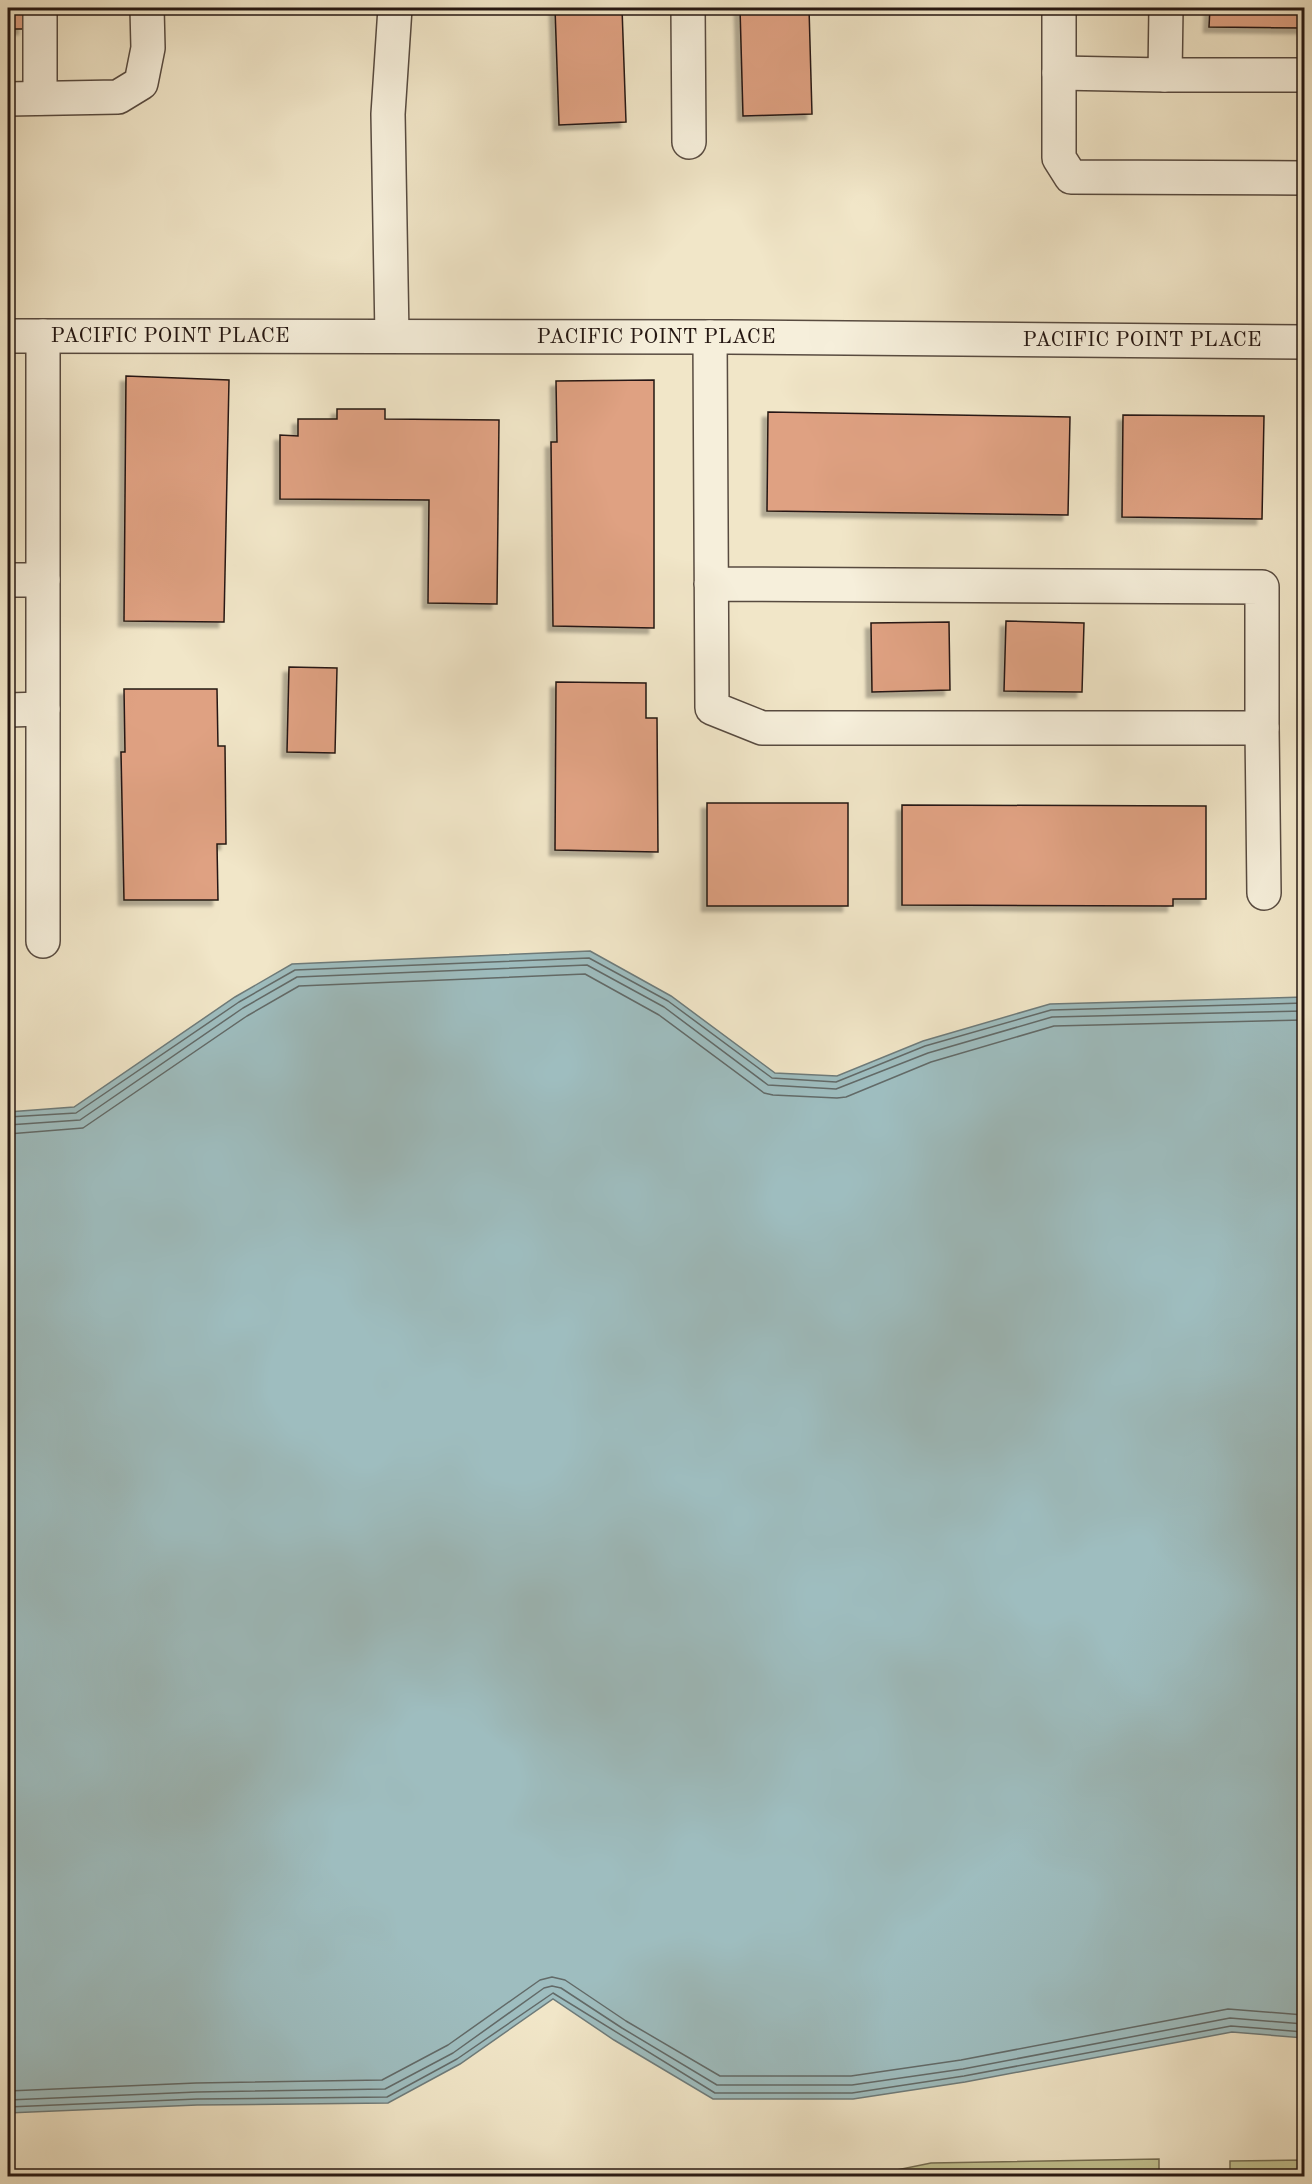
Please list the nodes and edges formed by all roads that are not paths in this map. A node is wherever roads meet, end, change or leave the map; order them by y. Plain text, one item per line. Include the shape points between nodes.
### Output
1 (40, 8) edge
2 (147, 8) edge
3 (394, 8) edge
4 (688, 8) edge
5 (1059, 8) edge
6 (1166, 8) edge
7 (1059, 73) junction
8 (1165, 75) junction
9 (1305, 75) edge
10 (40, 98) junction
11 (8, 99) edge
12 (689, 142) dead end
13 (1305, 178) edge
14 (8, 336) edge
15 (43, 336) junction
16 (392, 336) junction
17 (710, 337) junction
18 (1305, 342) edge
19 (8, 580) edge
20 (43, 580) junction
21 (711, 584) junction
22 (8, 710) edge
23 (43, 710) junction
24 (1262, 728) junction
25 (1264, 893) dead end
26 (43, 941) dead end

1 - 10 street
2 - 10 street via 148,48 141,83 118,97
3 - 16 street via 388,114
4 - 12 street
5 - 7 street
6 - 8 street
7 - 8 street
7 - 13 street via 1059,158 1071,177
8 - 9 street
10 - 11 street
14 - 15 street, PACIFIC POINT PLACE
15 - 16 street, PACIFIC POINT PLACE
15 - 20 street
16 - 17 street, PACIFIC POINT PLACE
17 - 18 street, PACIFIC POINT PLACE
17 - 21 street
19 - 20 street
20 - 23 street
21 - 24 street via 712,708 762,729
21 - 24 street via 1263,587
22 - 23 street
23 - 26 street
24 - 25 street

